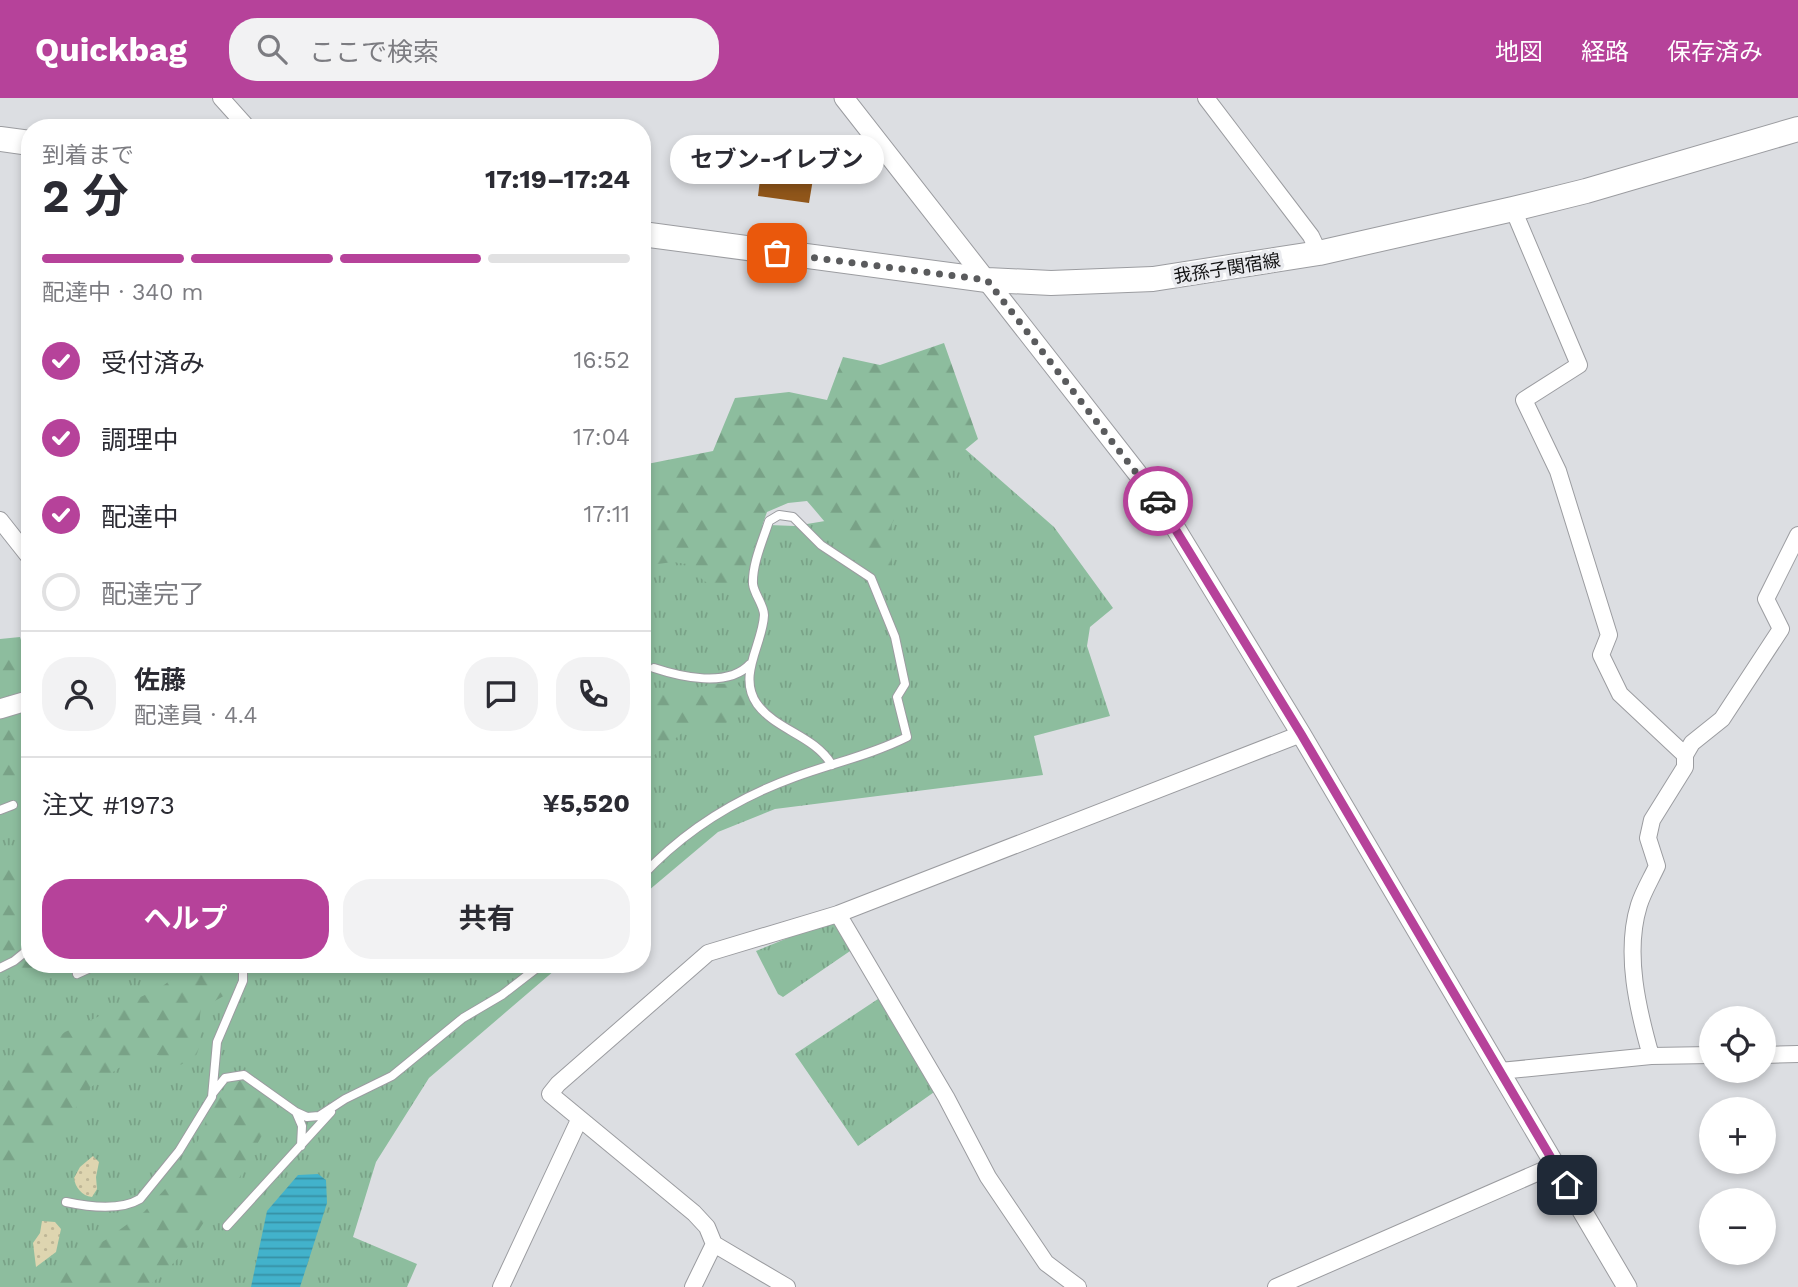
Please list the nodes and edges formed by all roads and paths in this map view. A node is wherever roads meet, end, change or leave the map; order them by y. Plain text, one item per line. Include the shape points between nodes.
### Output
1 (221, 98) edge
2 (844, 98) edge
3 (1206, 98) edge
4 (240, 119) edge
5 (1798, 129) edge
6 (0, 139) edge
7 (21, 142) edge
8 (1513, 209) junction
9 (651, 235) edge
10 (1319, 253) junction
11 (987, 280) junction
12 (0, 520) edge
13 (1798, 535) edge
14 (21, 547) edge
15 (750, 664) junction
16 (654, 668) dead end
17 (21, 703) edge
18 (0, 709) edge
19 (1301, 734) junction
20 (1685, 755) junction
21 (832, 765) junction
22 (13, 805) dead end
23 (0, 810) edge
24 (651, 867) edge
25 (838, 914) junction
26 (21, 955) edge
27 (0, 968) edge
28 (243, 973) edge
29 (530, 973) edge
30 (1798, 1054) edge
31 (1699, 1055) edge
32 (1776, 1055) edge
33 (1651, 1056) junction
34 (1500, 1071) junction
35 (213, 1093) junction
36 (335, 1107) junction
37 (296, 1112) junction
38 (579, 1119) junction
39 (301, 1147) junction
40 (1555, 1165) junction
41 (66, 1202) dead end
42 (227, 1226) dead end
43 (714, 1244) junction
44 (501, 1287) edge
45 (693, 1287) edge
46 (787, 1287) edge
47 (1078, 1287) edge
48 (1276, 1287) edge
49 (1627, 1287) edge

1 - 4 street
2 - 11 street
3 - 10 street via 1311,236
5 - 8 main road, 我孫子関宿線
6 - 7 main road
8 - 10 main road, 我孫子関宿線
8 - 20 street via 1578,365 1524,400 1558,471 1609,635 1601,655 1620,694
9 - 11 main road, 我孫子関宿線
10 - 11 main road, 我孫子関宿線 via 1153,279
11 - 19 street via 1158,501
12 - 14 street
13 - 20 street via 1766,599 1781,629 1722,719 1692,743
15 - 16 lane via 729,677 691,676
15 - 21 lane via 756,703 771,718 813,743
15 - 21 lane via 764,614 754,584 759,554 769,521 779,515 793,517 821,545 871,578 895,637 905,684 897,697 907,737
17 - 18 street
19 - 25 street
19 - 34 street
20 - 33 street via 1685,767 1652,820 1648,838 1657,866 1638,906 1634,940 1636,993
21 - 24 lane via 751,795 691,829
22 - 23 lane
25 - 38 street via 708,953 550,1094
25 - 47 street via 988,1177 1046,1262
26 - 27 lane
28 - 35 lane via 217,1042
29 - 36 lane via 463,1018 392,1076
30 - 32 street
31 - 33 street
33 - 34 street
34 - 40 street
35 - 37 lane via 225,1078 244,1075
35 - 41 lane via 179,1151 141,1199 97,1207
36 - 37 lane via 319,1116
36 - 39 lane
37 - 39 lane via 302,1126
38 - 43 street via 694,1213
38 - 44 street
39 - 42 lane
40 - 48 street
40 - 49 street
43 - 45 street
43 - 46 street

